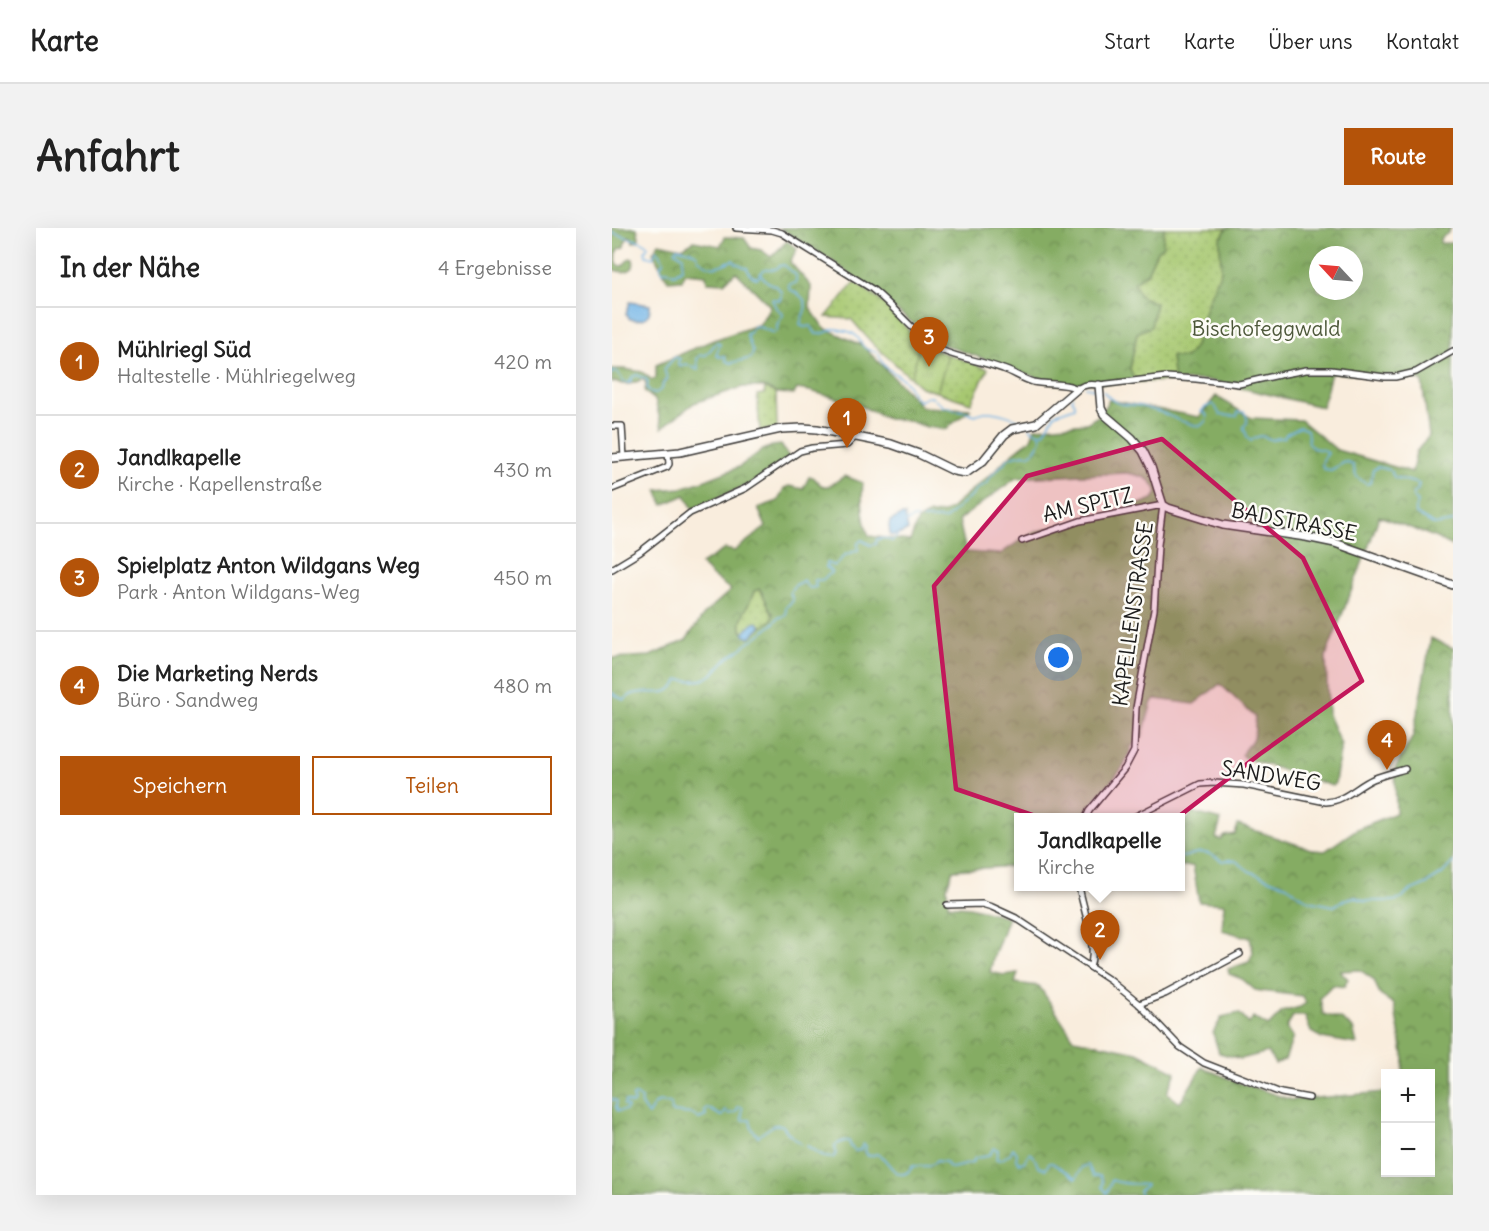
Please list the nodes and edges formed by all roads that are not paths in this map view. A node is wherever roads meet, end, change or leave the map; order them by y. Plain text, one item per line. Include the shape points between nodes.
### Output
1 (736, 228) edge
2 (1453, 351) edge
3 (1099, 385) junction
4 (1077, 389) junction
5 (612, 426) edge
6 (855, 437) junction
7 (668, 453) junction
8 (624, 457) junction
9 (612, 458) edge
10 (612, 489) edge
11 (1164, 505) junction
12 (1022, 541) dead end
13 (612, 569) edge
14 (1453, 585) edge
15 (1406, 769) dead end
16 (1088, 813) edge
17 (1142, 813) edge
18 (1080, 891) edge
19 (946, 905) dead end
20 (1240, 954) dead end
21 (1090, 967) junction
22 (1139, 1004) junction
23 (1309, 1098) dead end

1 - 4 street via 782,233 872,289 941,350 1002,368 1027,380
2 - 3 street via 1416,372 1395,377 1306,370 1239,384 1166,377
3 - 4 street
3 - 11 street, KAPELLENSTRASSE via 1104,414 1143,451
4 - 6 street via 1042,419 1012,429 983,461 965,473 901,447
5 - 8 street via 622,426
6 - 7 street via 789,428
6 - 13 street via 843,446 800,451 755,484 690,513
7 - 8 street
7 - 10 street via 667,467
8 - 9 street
11 - 12 street, AM SPITZ via 1080,521
11 - 14 street, BADSTRASSE via 1223,525 1335,543
11 - 16 street, KAPELLENSTRASSE via 1154,610 1136,708 1134,751
15 - 17 street, SANDWEG via 1372,779 1331,802 1214,783 1200,784
18 - 21 street via 1093,948
19 - 21 street via 976,904 998,910 1033,928
20 - 22 street
21 - 22 street
22 - 23 street via 1180,1047 1204,1063 1281,1093

